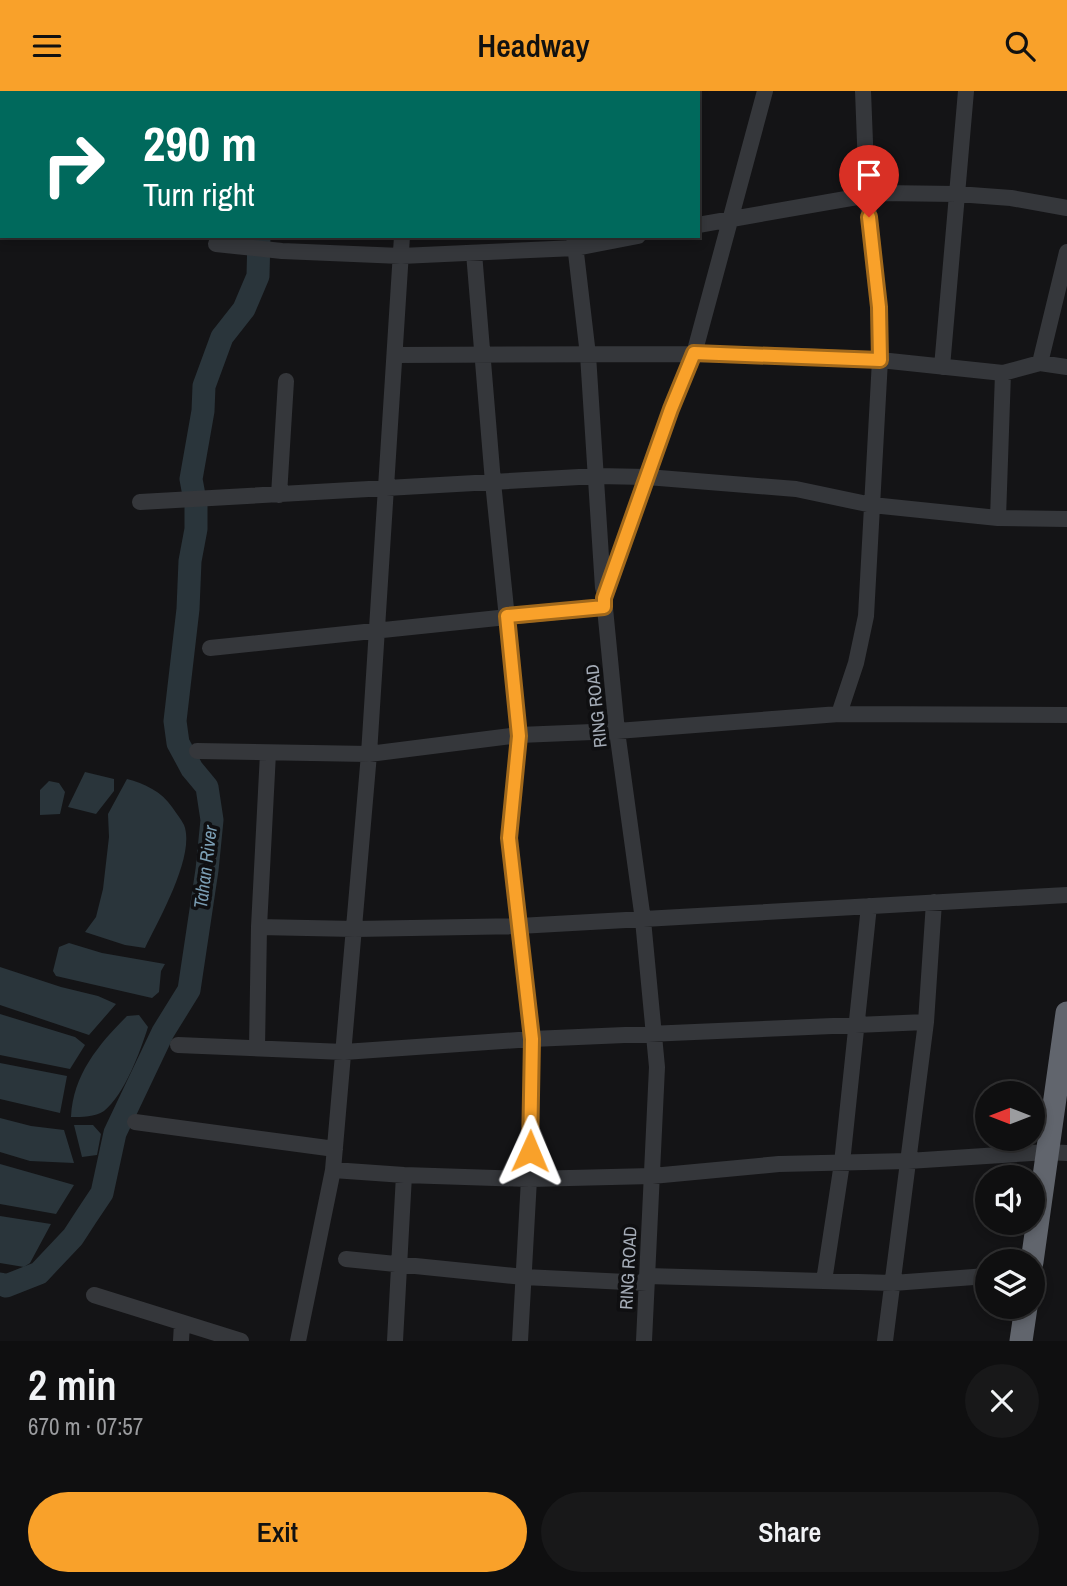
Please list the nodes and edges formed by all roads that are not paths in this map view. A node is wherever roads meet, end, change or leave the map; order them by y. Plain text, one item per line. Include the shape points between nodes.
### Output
1 (765, 91) edge
2 (863, 91) edge
3 (966, 91) edge
4 (867, 194) junction
5 (957, 194) junction
6 (1067, 208) edge
7 (732, 219) junction
8 (700, 225) edge
9 (402, 238) edge
10 (617, 238) edge
11 (575, 242) edge
12 (216, 244) dead end
13 (1067, 252) edge
14 (474, 253) junction
15 (401, 256) junction
16 (694, 353) junction
17 (395, 355) junction
18 (482, 355) junction
19 (587, 355) junction
20 (880, 360) junction
21 (1040, 363) junction
22 (942, 367) junction
23 (1067, 367) edge
24 (1003, 373) junction
25 (286, 381) dead end
26 (597, 476) junction
27 (647, 477) junction
28 (493, 482) junction
29 (387, 489) junction
30 (279, 495) junction
31 (140, 502) dead end
32 (872, 505) junction
33 (998, 518) junction
34 (1067, 519) edge
35 (604, 603) junction
36 (507, 616) junction
37 (378, 631) junction
38 (210, 648) dead end
39 (839, 714) junction
40 (1067, 715) edge
41 (617, 731) junction
42 (519, 736) junction
43 (197, 751) dead end
44 (268, 753) junction
45 (369, 754) junction
46 (1067, 895) edge
47 (934, 902) junction
48 (869, 906) junction
49 (643, 920) junction
50 (519, 926) junction
51 (259, 927) junction
52 (355, 929) junction
53 (1067, 1013) edge
54 (926, 1022) junction
55 (856, 1025) junction
56 (654, 1034) junction
57 (532, 1039) junction
58 (178, 1045) dead end
59 (257, 1048) junction
60 (344, 1052) junction
61 (135, 1122) dead end
62 (335, 1149) junction
63 (1057, 1152) edge
64 (908, 1161) junction
65 (842, 1163) junction
66 (334, 1170) junction
67 (404, 1175) junction
68 (652, 1176) junction
69 (529, 1179) junction
70 (1035, 1249) edge
71 (346, 1258) dead end
72 (399, 1263) junction
73 (524, 1277) junction
74 (975, 1277) edge
75 (647, 1279) junction
76 (824, 1281) junction
77 (893, 1283) junction
78 (94, 1295) dead end
79 (1024, 1319) edge
80 (182, 1323) junction
81 (181, 1341) edge
82 (241, 1341) edge
83 (298, 1341) edge
84 (395, 1341) edge
85 (520, 1341) edge
86 (644, 1341) edge
87 (885, 1341) edge
88 (1021, 1341) edge

1 - 7 street, RING ROAD
2 - 4 street
3 - 5 street
4 - 5 street
4 - 7 street
4 - 20 street
5 - 6 street
5 - 22 street
7 - 8 street
7 - 16 street, RING ROAD
9 - 15 street
10 - 11 street
11 - 14 street
11 - 19 street
12 - 15 street
13 - 21 street
14 - 15 street
14 - 18 street
15 - 17 street
16 - 19 street
16 - 20 street
16 - 27 street, RING ROAD
17 - 18 street
17 - 29 street
18 - 19 street
18 - 28 street
19 - 26 street
20 - 22 street
20 - 32 street
21 - 23 street
21 - 24 street
22 - 24 street
24 - 33 street
25 - 30 street
26 - 27 street
26 - 28 street
26 - 35 street
27 - 32 street via 796,489
27 - 35 street, RING ROAD
28 - 29 street
28 - 36 street
29 - 30 street
29 - 37 street
30 - 31 street
32 - 33 street
32 - 39 street via 866,616
33 - 34 street
35 - 36 street
35 - 41 street, RING ROAD
36 - 37 street
36 - 42 street
37 - 38 street
37 - 45 street
39 - 40 street
39 - 41 street
41 - 42 street
41 - 49 street, RING ROAD
42 - 45 street
42 - 50 street via 509,838
43 - 44 street
44 - 45 street
44 - 51 street
45 - 52 street
46 - 47 street
47 - 48 street
47 - 54 street
48 - 49 street
48 - 55 street
49 - 50 street
49 - 56 street, RING ROAD
50 - 52 street
50 - 57 street
51 - 52 street
51 - 59 street
52 - 60 street
53 - 63 highway
54 - 55 street
54 - 64 street
55 - 56 street
55 - 65 street
56 - 57 street
56 - 68 street, RING ROAD
57 - 60 street
57 - 69 street
58 - 59 street
59 - 60 street
60 - 62 street
61 - 62 street
62 - 66 street
63 - 64 street
63 - 70 highway
64 - 65 street
64 - 77 street
65 - 68 street
65 - 76 street
66 - 67 street
66 - 83 street
67 - 69 street
67 - 72 street
68 - 69 street
68 - 75 street, RING ROAD
69 - 73 street
71 - 72 street
72 - 73 street
72 - 84 street
73 - 75 street
73 - 85 street
74 - 77 street
75 - 76 street
75 - 86 street, RING ROAD
76 - 77 street
77 - 87 street
78 - 80 street
79 - 88 highway
80 - 81 street
80 - 82 street

